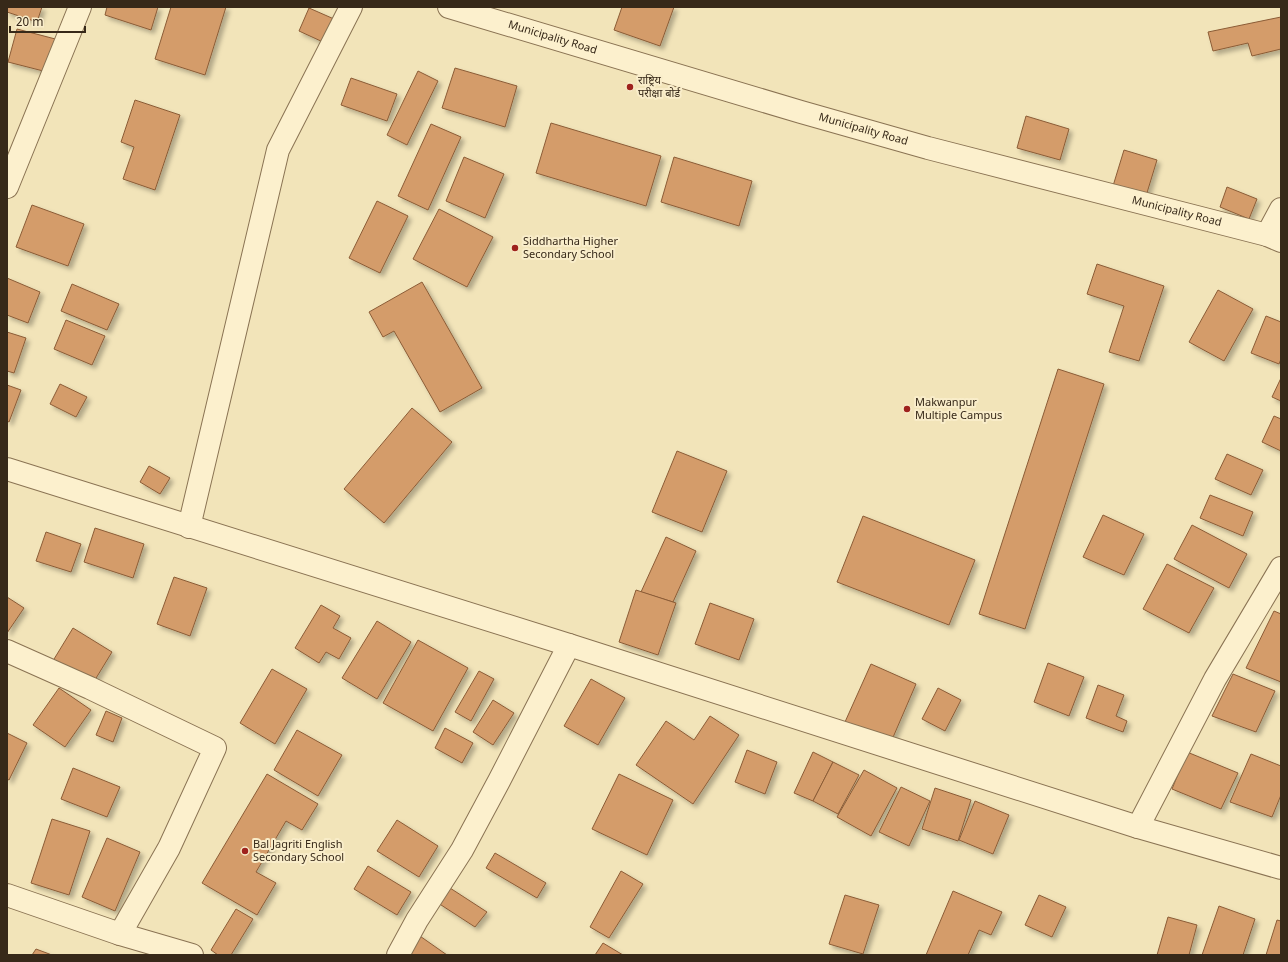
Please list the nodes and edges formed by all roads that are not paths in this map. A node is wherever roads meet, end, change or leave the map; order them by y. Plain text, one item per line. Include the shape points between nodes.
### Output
1 (80, 7) edge
2 (351, 7) edge
3 (449, 7) edge
4 (7, 187) edge
5 (1281, 209) edge
6 (1274, 238) edge
7 (7, 469) edge
8 (189, 527) junction
9 (1281, 568) edge
10 (569, 645) junction
11 (7, 651) edge
12 (1138, 827) junction
13 (1281, 868) edge
14 (7, 895) edge
15 (120, 934) junction
16 (192, 955) edge
17 (398, 955) edge

1 - 4 street
2 - 8 street via 278,150
3 - 6 street, Municipality Road via 928,148
5 - 6 street
7 - 8 street
8 - 10 street
9 - 12 street via 1215,679
10 - 12 street
10 - 17 street via 462,850
11 - 15 street via 215,748 169,848
12 - 13 street
14 - 15 street
15 - 16 street

